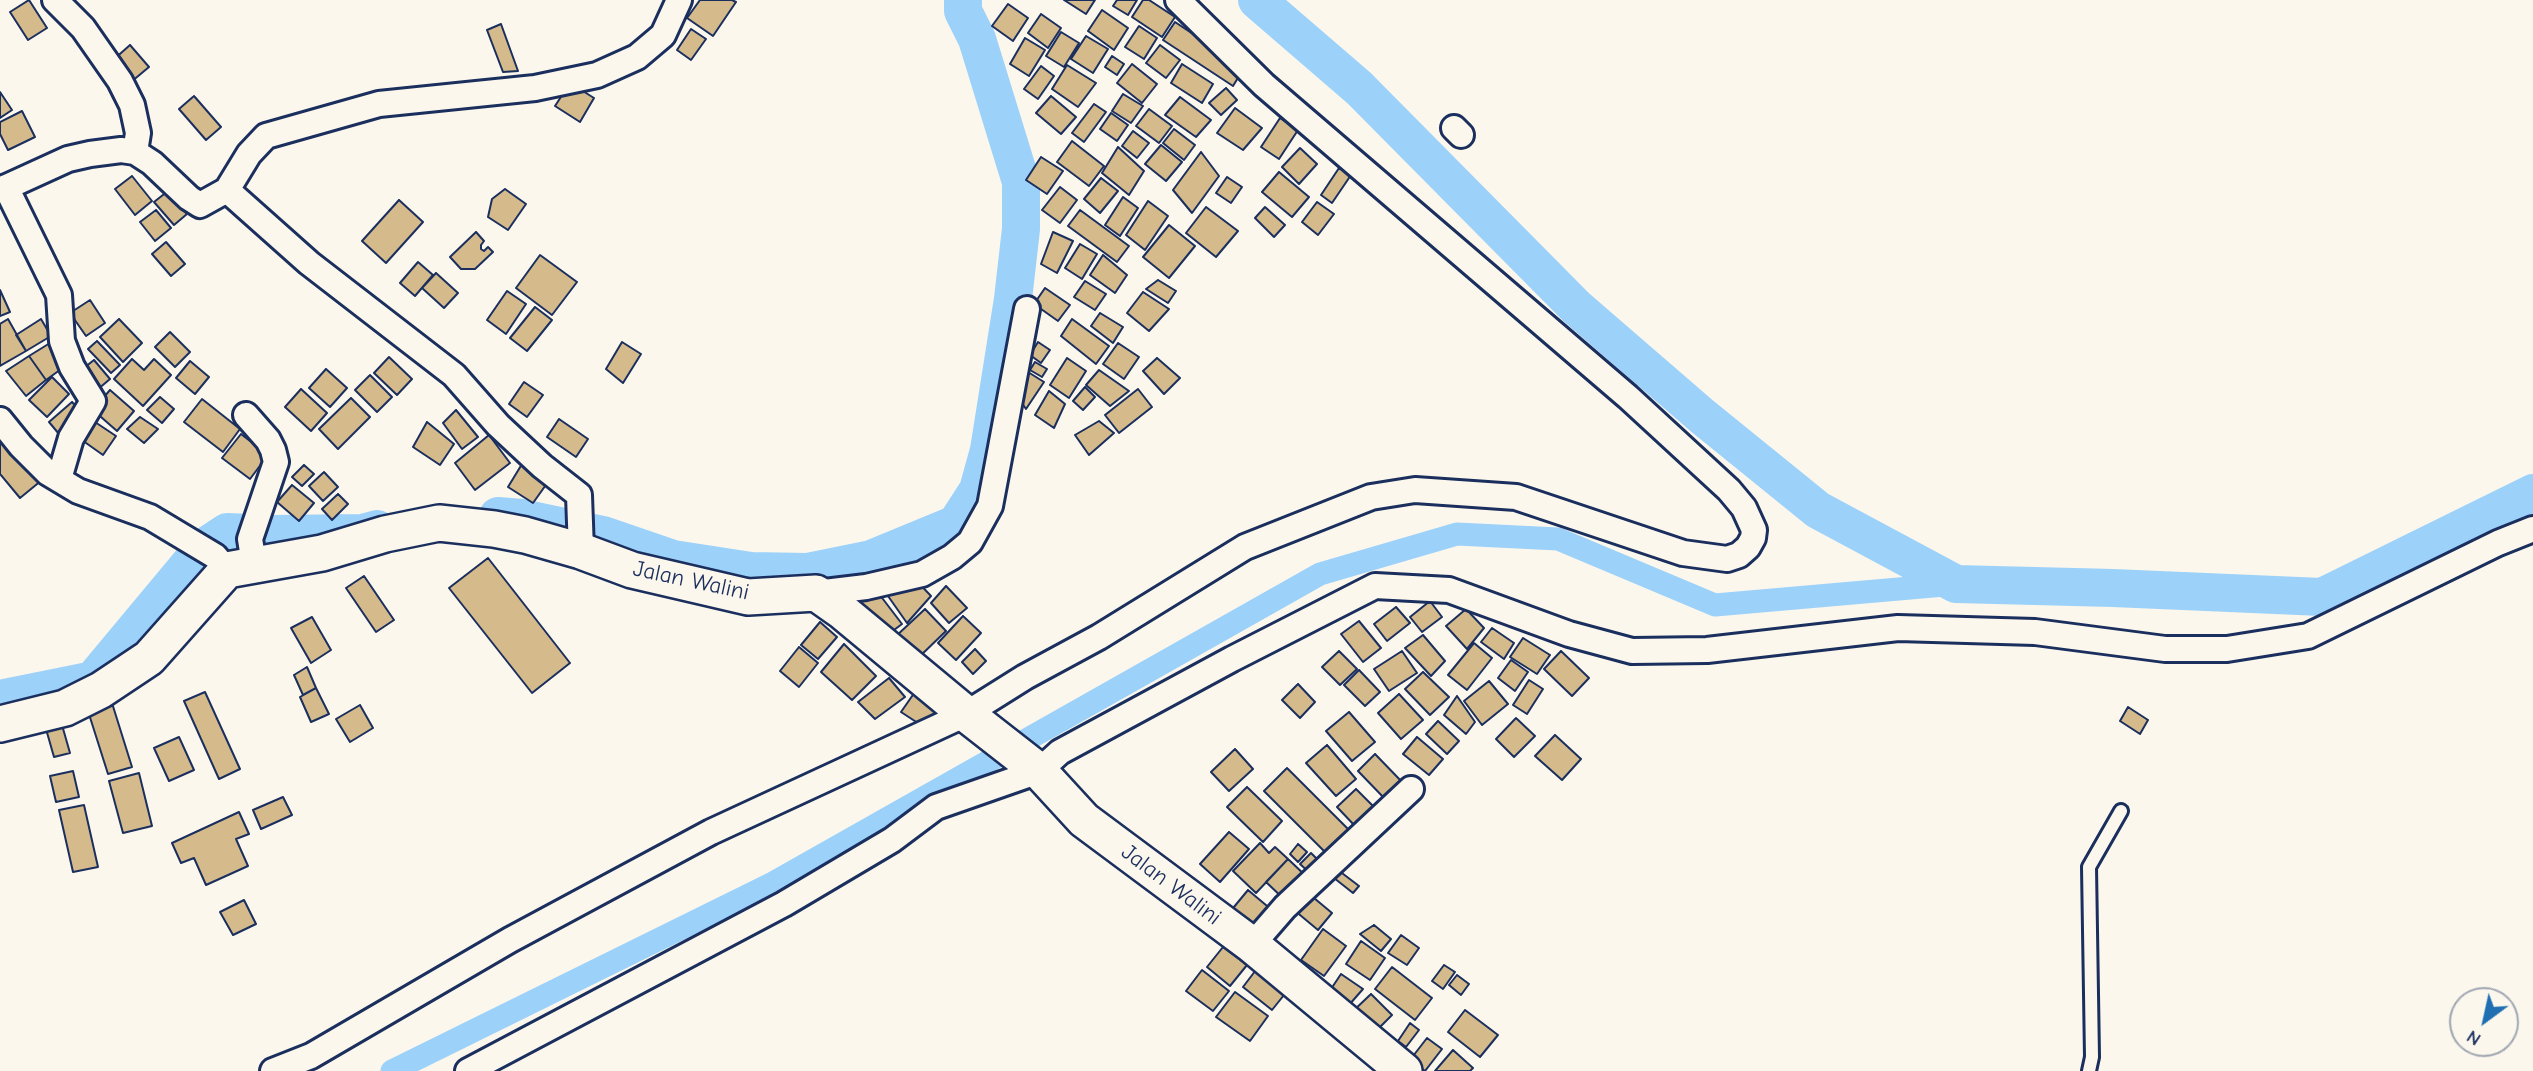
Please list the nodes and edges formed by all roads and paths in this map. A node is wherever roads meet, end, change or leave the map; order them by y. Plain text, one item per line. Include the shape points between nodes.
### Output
1 (55, 0) edge
2 (679, 0) edge
3 (1178, 0) edge
4 (135, 152) junction
5 (3, 188) edge
6 (227, 190) junction
7 (1027, 309) dead end
8 (246, 415) dead end
9 (0, 420) edge
10 (59, 479) junction
11 (2533, 529) edge
12 (582, 546) junction
13 (233, 549) junction
14 (816, 593) junction
15 (971, 718) junction
16 (0, 724) edge
17 (1036, 769) junction
18 (1411, 789) dead end
19 (2121, 811) dead end
20 (1252, 945) junction
21 (273, 1071) edge
22 (468, 1071) edge
23 (1404, 1071) edge
24 (2089, 1071) edge

1 - 4 street via 83,28 120,81 138,133
2 - 6 street via 663,35 637,57 597,75 535,88 379,104 266,136
3 - 15 street via 1264,85 1628,397 1729,490 1744,508 1753,538 1739,555 1727,559 1683,553 1516,497 1415,490 1371,497 1245,547 1100,637 1025,677
4 - 5 street via 68,159
4 - 6 street via 201,205
5 - 10 street via 59,295 62,341 72,368 93,401 71,438
6 - 12 street via 309,263 454,375 498,425 579,495
7 - 14 street via 990,506 970,542 922,573
8 - 13 street via 268,440 276,463
9 - 10 street via 30,455
10 - 13 street via 78,491
11 - 17 street via 2308,636 2227,649 2165,649 2035,632 1898,628 1707,650 1632,651 1569,634 1449,590 1375,586 1232,659
12 - 13 street, Jalan Walini via 439,523 267,565
12 - 14 street, Jalan Walini via 632,570 748,597
13 - 16 street via 149,658 65,708
14 - 15 street, Jalan Walini
15 - 17 street, Jalan Walini
15 - 21 street via 711,832 510,940 311,1056
17 - 20 street, Jalan Walini via 1084,820
17 - 22 street via 936,807 892,840 784,904
18 - 20 street via 1285,906
19 - 24 lane via 2089,867
20 - 23 street, Jalan Walini

